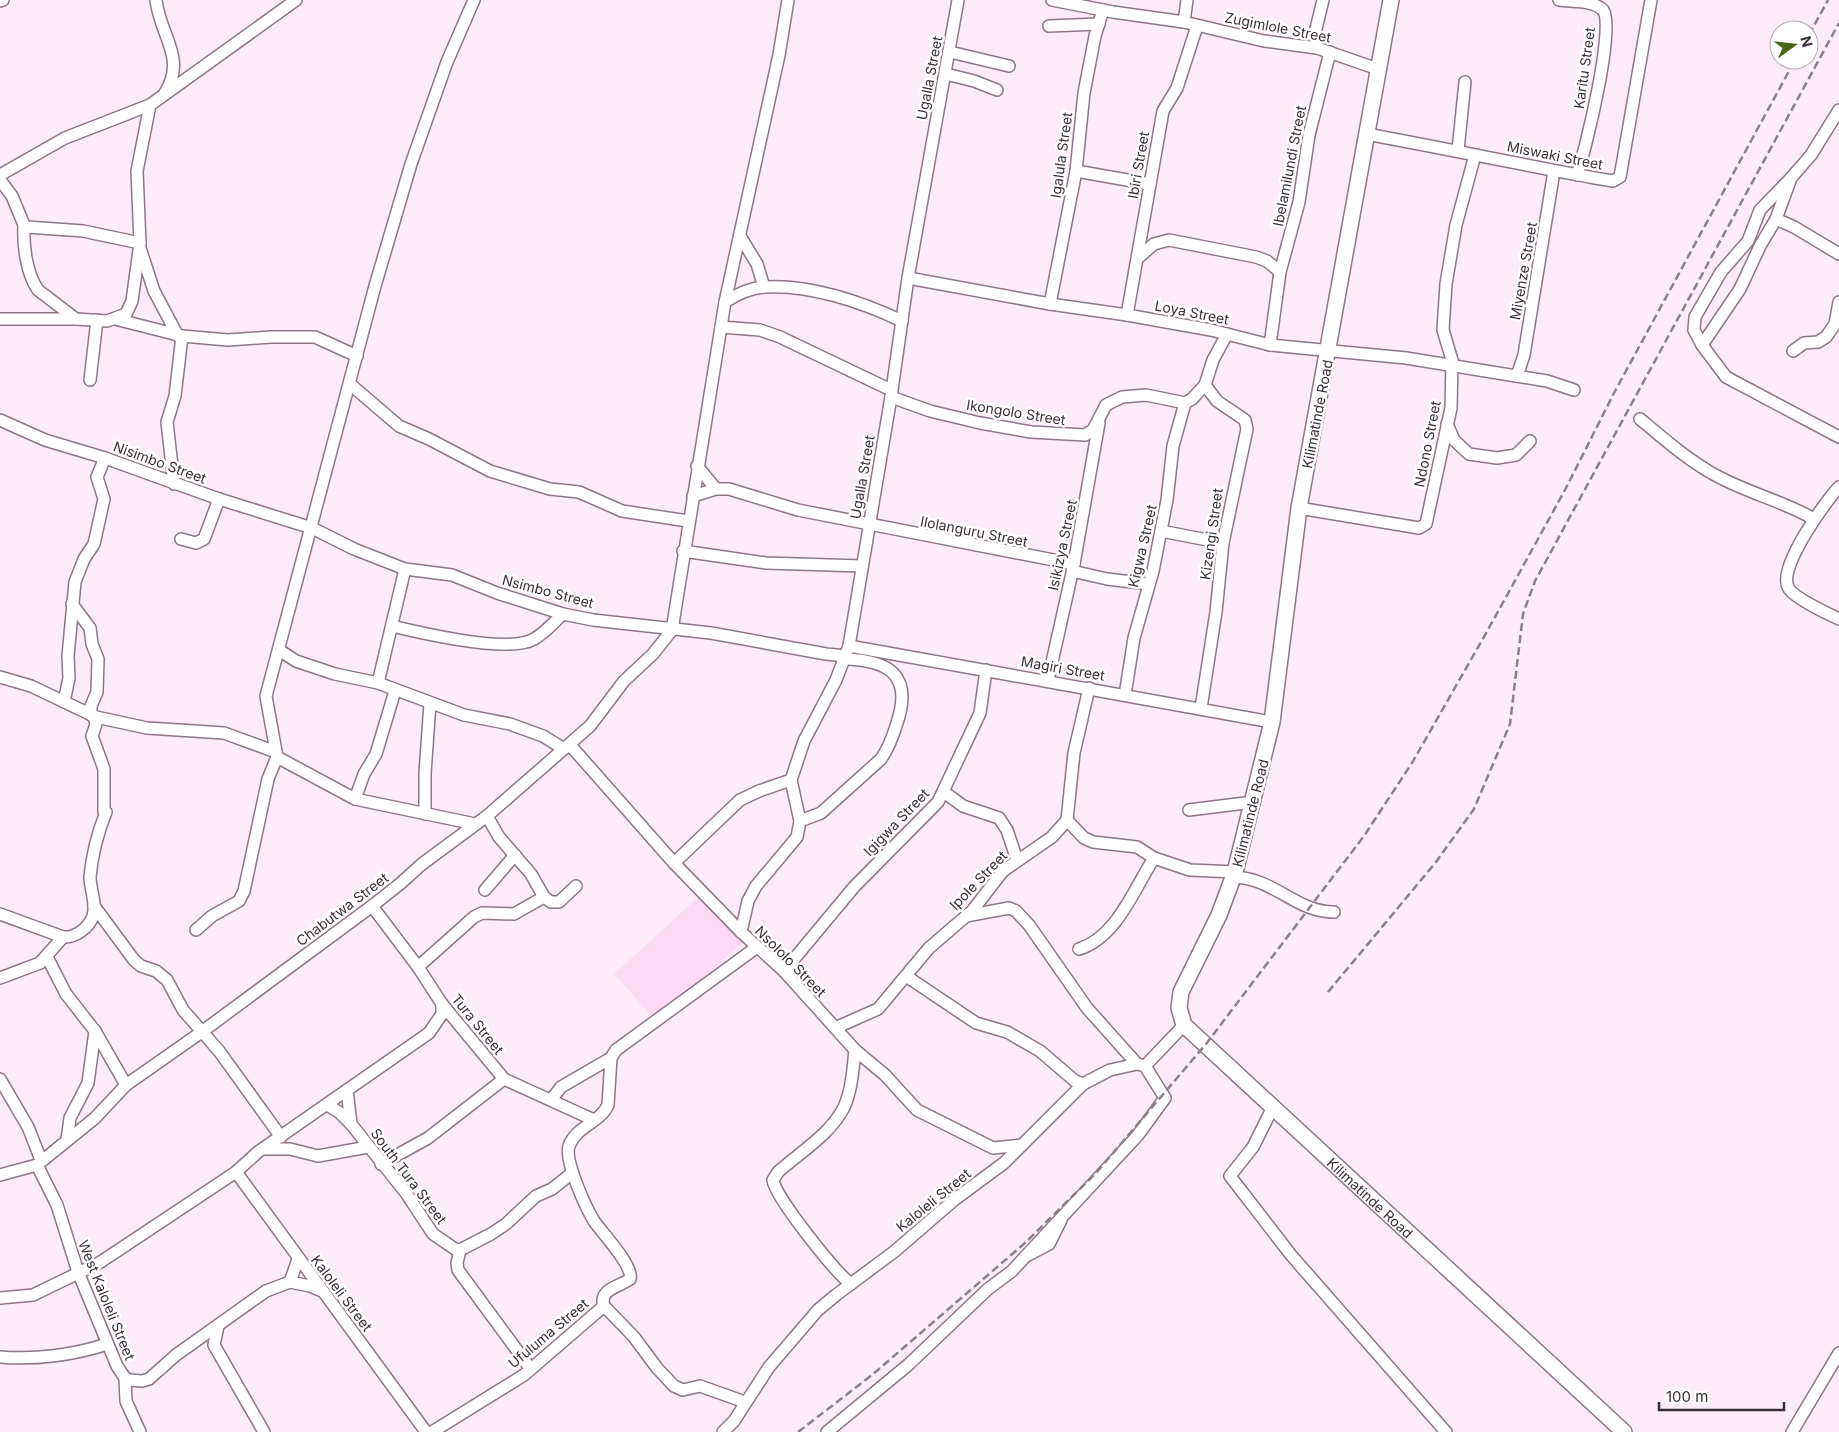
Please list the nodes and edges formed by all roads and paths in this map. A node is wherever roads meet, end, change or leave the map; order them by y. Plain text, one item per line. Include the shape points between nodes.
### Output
1 (156, 0) edge
2 (296, 0) edge
3 (474, 0) edge
4 (788, 0) edge
5 (958, 0) edge
6 (1052, 0) edge
7 (1187, 0) edge
8 (1323, 0) edge
9 (1391, 0) edge
10 (1559, 0) edge
11 (1651, 0) edge
12 (1103, 10) junction
13 (1184, 22) junction
14 (1099, 24) junction
15 (1049, 26) dead end
16 (1197, 26) junction
17 (1316, 48) junction
18 (950, 52) junction
19 (1330, 52) junction
20 (1009, 66) dead end
21 (1378, 69) junction
22 (946, 74) junction
23 (1465, 82) dead end
24 (997, 90) dead end
25 (163, 96) junction
26 (150, 105) junction
27 (1839, 110) edge
28 (1366, 134) junction
29 (1458, 150) junction
30 (1475, 155) junction
31 (1076, 171) junction
32 (1554, 171) junction
33 (0, 175) edge
34 (1577, 175) junction
35 (1791, 178) junction
36 (0, 180) edge
37 (1150, 184) junction
38 (1776, 219) junction
39 (24, 224) junction
40 (740, 236) junction
41 (140, 245) junction
42 (1837, 252) edge
43 (1139, 257) junction
44 (1280, 272) junction
45 (908, 278) junction
46 (764, 286) junction
47 (726, 302) junction
48 (1839, 302) edge
49 (1050, 304) junction
50 (1127, 315) junction
51 (0, 319) edge
52 (76, 319) junction
53 (97, 320) junction
54 (115, 320) junction
55 (902, 321) junction
56 (721, 327) junction
57 (1227, 334) junction
58 (180, 336) junction
59 (1270, 345) junction
60 (1702, 345) junction
61 (1328, 351) junction
62 (1793, 351) dead end
63 (357, 356) junction
64 (1451, 366) junction
65 (1518, 376) junction
66 (90, 380) dead end
67 (350, 384) junction
68 (1205, 385) junction
69 (1574, 390) dead end
70 (891, 393) junction
71 (1185, 403) junction
72 (1100, 415) junction
73 (1640, 419) dead end
74 (0, 420) edge
75 (1447, 424) junction
76 (1839, 437) edge
77 (1530, 441) dead end
78 (105, 458) junction
79 (697, 466) junction
80 (174, 484) junction
81 (1839, 487) edge
82 (716, 489) junction
83 (692, 496) junction
84 (219, 500) junction
85 (1299, 508) junction
86 (1814, 519) junction
87 (688, 521) junction
88 (869, 526) junction
89 (312, 528) junction
90 (1161, 531) junction
91 (181, 539) dead end
92 (1222, 543) junction
93 (683, 551) junction
94 (862, 566) junction
95 (1073, 568) junction
96 (405, 569) junction
97 (1150, 584) junction
98 (72, 604) junction
99 (563, 614) junction
100 (1839, 619) edge
101 (392, 626) junction
102 (672, 630) junction
103 (279, 650) junction
104 (846, 654) junction
105 (986, 670) junction
106 (0, 677) edge
107 (1048, 680) junction
108 (378, 684) junction
109 (1090, 688) junction
110 (395, 691) junction
111 (1125, 695) junction
112 (64, 702) junction
113 (430, 704) junction
114 (1201, 708) junction
115 (93, 715) junction
116 (1272, 722) junction
117 (567, 747) junction
118 (277, 755) junction
119 (791, 780) junction
120 (944, 792) junction
121 (356, 800) junction
122 (1253, 802) junction
123 (1189, 810) dead end
124 (425, 814) junction
125 (487, 816) junction
126 (1067, 820) junction
127 (800, 821) junction
128 (475, 824) junction
129 (515, 855) junction
130 (1154, 858) junction
131 (1017, 860) junction
132 (674, 863) junction
133 (1234, 874) junction
134 (576, 886) dead end
135 (485, 890) dead end
136 (544, 897) junction
137 (94, 906) junction
138 (372, 906) junction
139 (1334, 912) dead end
140 (0, 914) edge
141 (965, 916) junction
142 (41, 930) junction
143 (196, 930) dead end
144 (741, 932) junction
145 (63, 937) junction
146 (757, 947) junction
147 (1079, 949) dead end
148 (49, 955) junction
149 (418, 967) junction
150 (784, 971) junction
151 (906, 976) junction
152 (0, 978) edge
153 (442, 1004) junction
154 (1184, 1025) junction
155 (835, 1028) junction
156 (95, 1031) junction
157 (203, 1031) junction
158 (855, 1050) junction
159 (611, 1058) junction
160 (1141, 1065) junction
161 (504, 1079) junction
162 (1083, 1084) junction
163 (2, 1085) edge
164 (126, 1085) junction
165 (347, 1090) junction
166 (551, 1100) junction
167 (327, 1105) junction
168 (1273, 1107) junction
169 (594, 1120) junction
170 (351, 1124) junction
171 (281, 1138) junction
172 (67, 1140) junction
173 (1022, 1145) junction
174 (368, 1146) junction
175 (262, 1149) junction
176 (39, 1162) junction
177 (381, 1164) junction
178 (236, 1172) junction
179 (572, 1173) junction
180 (0, 1175) edge
181 (460, 1250) junction
182 (298, 1259) junction
183 (78, 1272) junction
184 (290, 1282) junction
185 (851, 1284) junction
186 (322, 1291) junction
187 (0, 1298) edge
188 (604, 1306) junction
189 (218, 1326) junction
190 (194, 1342) junction
191 (107, 1344) junction
192 (214, 1345) junction
193 (1839, 1353) edge
194 (0, 1357) edge
195 (530, 1368) junction
196 (125, 1378) junction
197 (745, 1402) junction
198 (140, 1432) edge
199 (264, 1432) edge
200 (426, 1432) edge
201 (432, 1432) edge
202 (724, 1432) edge
203 (827, 1432) edge
204 (1446, 1432) edge
205 (1624, 1432) edge
206 (1792, 1432) edge

1 - 25 street via 175,60 172,83
2 - 25 street
3 - 63 street via 425,122
4 - 40 street
5 - 18 street, Ugalla Street
6 - 12 street, Zugimlole Street
7 - 13 street
8 - 17 street via 1315,33
9 - 21 main road, Kilimatinde Road
10 - 34 street, Karitu Street via 1590,2 1605,13 1604,53 1589,138
11 - 34 street, Miswaki Street via 1620,177 1613,181
12 - 13 street, Zugimlole Street
12 - 14 street, Igalula Street
13 - 16 street, Zugimlole Street
14 - 15 street
14 - 31 street, Igalula Street via 1084,93
16 - 17 street, Zugimlole Street via 1264,41
16 - 37 street, Ibiri Street via 1177,88 1163,111
17 - 19 street, Zugimlole Street
18 - 20 street
18 - 22 street, Ugalla Street
19 - 21 street, Zugimlole Street
19 - 44 street, Ibelamilundi Street via 1309,135 1299,202
21 - 28 main road, Kilimatinde Road
22 - 24 street
22 - 45 street, Ugalla Street
23 - 29 street
25 - 26 street
26 - 33 street via 65,138
26 - 41 street via 137,171
27 - 35 street
28 - 29 street, Miswaki Street
28 - 61 main road, Kilimatinde Road
29 - 30 street, Miswaki Street
30 - 32 street, Miswaki Street
30 - 64 street, Ndono Street via 1456,225 1446,284 1443,330
31 - 37 street
31 - 49 street, Igalula Street
32 - 34 street, Miswaki Street
32 - 65 street, Miyenze Street
35 - 38 street
35 - 60 street via 1760,210 1748,240 1720,272 1695,317 1694,330
36 - 39 street via 12,196
37 - 43 street, Ibiri Street
38 - 42 street
38 - 60 street via 1740,289
39 - 41 street via 82,231
39 - 52 street via 34,284
40 - 46 street via 757,264
40 - 47 street
41 - 54 street via 129,309
41 - 58 street via 154,291
43 - 44 street via 1154,244 1169,240 1256,257
43 - 50 street, Ibiri Street
44 - 59 street, Ibelamilundi Street
45 - 49 street, Loya Street
45 - 55 street, Ugalla Street
46 - 47 street via 747,290
46 - 55 street via 830,295 857,302
47 - 56 street
48 - 62 street via 1836,324 1826,337 1818,342 1804,343
49 - 50 street, Loya Street
50 - 57 street, Loya Street
51 - 52 street
52 - 53 street
53 - 54 street
53 - 66 street
54 - 58 street
55 - 70 street, Ugalla Street
56 - 70 street via 760,330 780,337
56 - 79 street
57 - 59 street, Loya Street
57 - 68 street via 1213,360
58 - 63 street via 228,340 315,337
58 - 80 street via 178,379 167,422
59 - 61 street, Loya Street
60 - 76 street via 1726,376
61 - 64 street, Loya Street
61 - 85 main road, Kilimatinde Road
63 - 67 street
64 - 65 street, Loya Street
64 - 75 street, Ndono Street via 1452,402
65 - 69 street, Loya Street
67 - 87 street via 399,426 429,438 490,471 550,489 579,492 622,511
67 - 89 street
68 - 71 street
68 - 92 street, Kizengi Street via 1217,401 1245,420 1248,429
70 - 72 street, Ikongolo Street via 930,411 1031,432 1085,436 1094,430
70 - 88 street, Ugalla Street
71 - 72 street, Ikongolo Street via 1146,396 1122,397 1106,405
71 - 90 street, Kigwa Street via 1173,446
72 - 95 street, Isikizya Street via 1099,436
73 - 86 street via 1716,476 1792,506
74 - 78 street, Nisimbo Street via 45,440
75 - 77 street via 1454,440 1469,454 1497,458 1516,455
75 - 85 street, Ndono Street via 1428,517 1423,527
78 - 80 street, Nisimbo Street
78 - 98 street via 97,477 104,499 94,544 75,582
79 - 82 street
79 - 83 street
80 - 84 street, Nisimbo Street
81 - 86 street
82 - 83 street
82 - 88 street, Ilolanguru Street via 746,492 798,510
83 - 87 street
84 - 89 street, Nisimbo Street
84 - 91 street via 204,539 196,543
85 - 116 main road, Kilimatinde Road
86 - 100 street via 1788,568 1787,586 1809,604
87 - 93 street
88 - 94 street, Ugalla Street
88 - 95 street, Ilolanguru Street
89 - 96 street, Nsimbo Street
89 - 103 street
90 - 92 street
90 - 97 street, Kigwa Street
92 - 114 street, Kizengi Street via 1216,612
93 - 94 street via 745,561
93 - 102 street
94 - 104 street, Ugalla Street
95 - 97 street, Ilolanguru Street via 1107,579
95 - 107 street, Isikizya Street
96 - 99 street, Nsimbo Street via 444,573
96 - 101 street
97 - 111 street, Kigwa Street via 1132,646
98 - 112 street via 69,678
98 - 115 street via 90,628 98,659
99 - 101 street via 533,640 520,643 445,637
99 - 102 street, Nsimbo Street
101 - 108 street
102 - 104 street, Nsimbo Street via 711,633 826,654
102 - 117 street, Chabutwa Street via 653,654 624,681 590,726
103 - 108 street, Nsololo Street via 305,664
103 - 118 street via 266,696
104 - 105 street, Magiri Street
104 - 119 street, Ugalla Street via 827,700 804,741
104 - 127 street via 889,668 902,690 902,708 881,759 821,813
105 - 107 street, Magiri Street
105 - 120 street, Igigwa Street via 980,713
106 - 112 street via 31,686
107 - 109 street, Magiri Street
108 - 110 street, Nsololo Street
109 - 111 street, Magiri Street
109 - 126 street via 1074,753
110 - 113 street, Nsololo Street
110 - 121 street via 376,754 364,774
111 - 114 street, Magiri Street
112 - 115 street
113 - 117 street, Nsololo Street via 510,724
113 - 124 street
114 - 116 street, Magiri Street
115 - 118 street via 147,728 224,733
115 - 137 street via 96,724 92,736 104,769 105,812 90,879
116 - 122 main road, Kilimatinde Road
117 - 125 street, Chabutwa Street
117 - 132 street, Nsololo Street
118 - 121 street
118 - 143 street via 266,787 244,891 238,901
119 - 127 street
119 - 132 street via 740,800
120 - 131 street via 963,806 999,818 1007,830
120 - 150 street, Igigwa Street via 933,809 854,887
121 - 124 street
122 - 123 street
122 - 133 main road, Kilimatinde Road
124 - 128 street
125 - 128 street, Chabutwa Street
125 - 129 street
126 - 130 street via 1084,838 1137,847
126 - 131 street, Ipole Street via 1052,836
127 - 144 street via 796,837 756,886 748,901
128 - 138 street, Chabutwa Street
129 - 135 street
129 - 136 street
130 - 133 street via 1190,870
130 - 147 street via 1120,915 1096,941
131 - 141 street, Ipole Street via 1003,871
132 - 144 street, Nsololo Street
133 - 139 street via 1262,881 1308,908
133 - 154 main road, Kilimatinde Road via 1219,915 1181,992 1179,1008
134 - 136 street via 559,902 551,902
136 - 149 street via 514,914 474,917
137 - 145 street via 93,917 85,928
137 - 157 street via 134,960 166,980 183,1010
138 - 149 street, Tura Street
138 - 157 street, Chabutwa Street
140 - 142 street
141 - 151 street, Ipole Street via 929,948
141 - 160 street via 1009,908 1016,911 1087,1008
142 - 145 street
142 - 148 street
144 - 146 street, Nsololo Street
145 - 148 street
146 - 150 street, Nsololo Street
146 - 159 street via 628,1040
148 - 152 street via 33,966
148 - 156 street via 74,1007
149 - 153 street, Tura Street
150 - 155 street, Nsololo Street
151 - 155 street, Ipole Street via 878,1008
151 - 162 street via 976,1023 1006,1032 1040,1051
153 - 161 street, Tura Street
153 - 165 street via 442,1014 429,1033
154 - 160 street
154 - 168 main road, Kilimatinde Road
155 - 158 street, Nsololo Street
156 - 164 street
156 - 172 street via 88,1083 70,1118
157 - 164 street, Chabutwa Street
157 - 171 street
158 - 173 street, Nsololo Street via 885,1075 917,1110 950,1129 993,1148
158 - 185 street via 845,1106 839,1116 773,1180 778,1194 818,1248 841,1277
159 - 166 street via 561,1087
159 - 169 street, Ufuluma Street via 608,1105
160 - 162 street, Kaloleli Street via 1110,1070
160 - 203 street via 1165,1098 1138,1135 1025,1257 908,1365
161 - 166 street, Tura Street
161 - 177 street via 428,1138
162 - 173 street, Kaloleli Street
163 - 176 street, West Kaloleli Street via 28,1127
164 - 172 street, Chabutwa Street via 95,1118
165 - 167 street
165 - 170 street, South Tura Street
166 - 169 street, Tura Street
167 - 170 street
167 - 171 street
168 - 204 street via 1253,1147 1230,1176 1290,1255
168 - 205 main road, Kilimatinde Road
169 - 179 street, Ufuluma Street via 574,1136 568,1147
170 - 174 street, South Tura Street
171 - 175 street
172 - 176 street, Chabutwa Street
173 - 185 street, Kaloleli Street via 1004,1163
174 - 175 street via 318,1156 290,1149
174 - 177 street, South Tura Street
175 - 178 street
176 - 180 street, Chabutwa Street
176 - 183 street, West Kaloleli Street via 57,1205
177 - 181 street, South Tura Street via 406,1193 433,1234 455,1250
178 - 182 street, Kaloleli Street
178 - 183 street via 119,1250
179 - 181 street via 552,1189 536,1196 506,1224
179 - 188 street, Ufuluma Street via 594,1220 631,1273 628,1280 607,1292
181 - 195 street via 458,1270
182 - 184 street
182 - 186 street, Kaloleli Street
183 - 187 street via 34,1295
183 - 191 street, West Kaloleli Street
184 - 186 street
184 - 189 street, West Kaloleli Street via 266,1291
185 - 197 street, Kaloleli Street via 818,1310 798,1332
186 - 200 street, Kaloleli Street
188 - 195 street, Ufuluma Street
188 - 197 street via 674,1386 684,1390 700,1386
189 - 190 street, West Kaloleli Street
189 - 192 street
190 - 192 street
190 - 196 street, West Kaloleli Street via 149,1379
191 - 194 street via 57,1355
191 - 196 street, West Kaloleli Street
192 - 199 street
193 - 206 street
195 - 201 street, Ufuluma Street via 524,1375
196 - 198 street via 126,1401
197 - 202 street, Kaloleli Street

